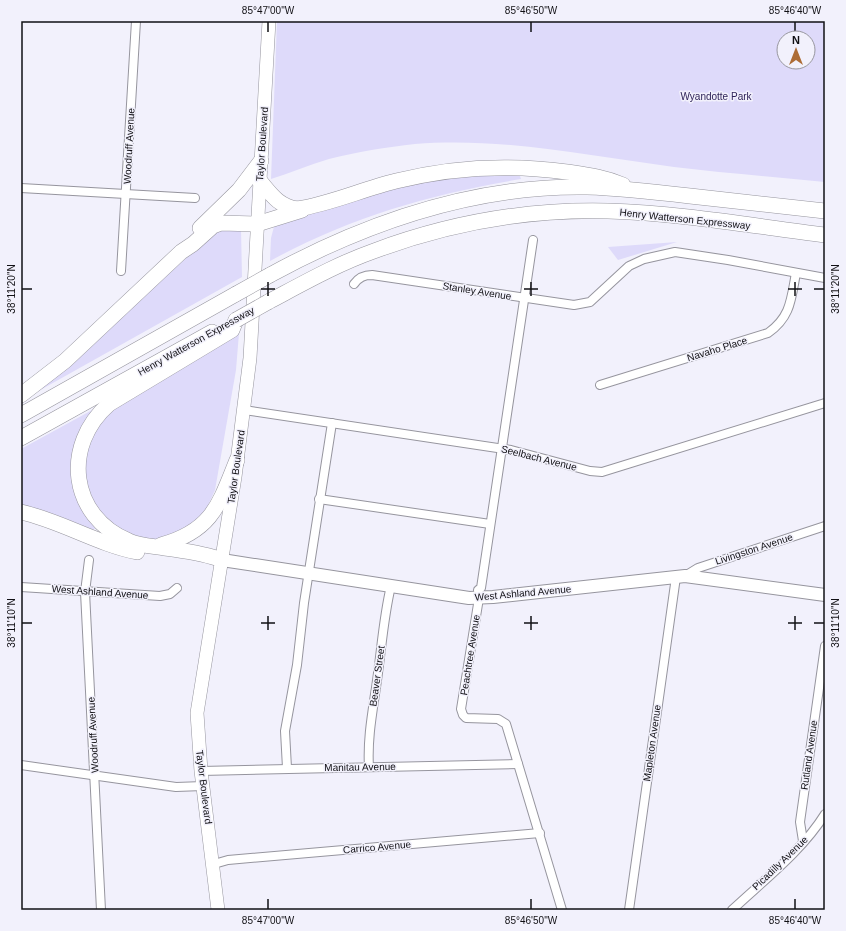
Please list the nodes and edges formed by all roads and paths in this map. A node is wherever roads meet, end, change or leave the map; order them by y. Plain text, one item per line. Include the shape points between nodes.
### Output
1 (136, 21) edge
2 (269, 21) edge
3 (261, 161) junction
4 (259, 180) junction
5 (21, 188) edge
6 (633, 190) junction
7 (126, 195) junction
8 (195, 198) dead end
9 (306, 207) junction
10 (825, 211) edge
11 (257, 224) junction
12 (825, 235) edge
13 (533, 240) dead end
14 (180, 252) junction
15 (121, 271) dead end
16 (796, 273) junction
17 (825, 278) edge
18 (354, 284) dead end
19 (524, 298) junction
20 (236, 320) junction
21 (600, 385) dead end
22 (21, 395) edge
23 (825, 403) edge
24 (244, 410) junction
25 (21, 414) edge
26 (332, 423) junction
27 (21, 438) edge
28 (502, 449) junction
29 (237, 460) junction
30 (320, 499) junction
31 (21, 512) edge
32 (490, 524) junction
33 (825, 526) edge
34 (156, 547) junction
35 (89, 560) dead end
36 (222, 560) junction
37 (309, 573) junction
38 (680, 576) junction
39 (391, 586) junction
40 (21, 587) edge
41 (178, 588) dead end
42 (85, 592) junction
43 (825, 595) edge
44 (479, 598) junction
45 (825, 646) edge
46 (518, 764) junction
47 (21, 765) edge
48 (369, 767) junction
49 (287, 768) junction
50 (201, 770) junction
51 (95, 776) junction
52 (203, 786) junction
53 (825, 814) edge
54 (540, 833) junction
55 (803, 841) junction
56 (214, 864) junction
57 (102, 910) edge
58 (218, 910) edge
59 (562, 910) edge
60 (629, 910) edge
61 (732, 910) edge

1 - 7 street, Woodruff Avenue
2 - 3 main road, Taylor Boulevard
3 - 4 main road, Taylor Boulevard
3 - 14 highway via 239,190 188,240
4 - 9 highway via 279,204 297,209
4 - 11 main road, Taylor Boulevard
5 - 7 street
6 - 9 highway via 604,177 538,168 485,167 416,176
6 - 10 highway
6 - 25 highway, bridge via 587,187 508,193 456,202 355,234 270,275
7 - 8 street
7 - 15 street, Woodruff Avenue
9 - 11 highway via 300,212
11 - 14 highway via 221,223 213,226
11 - 24 main road, Taylor Boulevard via 253,325
12 - 20 highway, Henry Watterson Expressway, bridge via 651,213 576,211 521,214 439,231 373,251 325,272
13 - 19 street, Peachtree Avenue
14 - 22 highway via 65,361
16 - 17 street, Stanley Avenue
16 - 19 street, Stanley Avenue via 675,252 644,259 629,266 590,302 574,305
16 - 21 street, Navaho Place via 786,315 768,333
18 - 19 street, Stanley Avenue via 364,275 372,275
19 - 28 street, Peachtree Avenue
20 - 27 highway, Henry Watterson Expressway via 197,339
20 - 34 highway via 232,330 109,404 95,417 82,441 78,458 78,478 84,498 96,517 113,532 129,541
23 - 28 street, Seelbach Avenue via 602,472
24 - 26 street, Seelbach Avenue
24 - 29 main road, Taylor Boulevard
26 - 28 street, Seelbach Avenue
26 - 30 street
28 - 32 street, Peachtree Avenue
29 - 34 highway via 220,501 207,521 181,540
29 - 36 main road, Taylor Boulevard
30 - 32 street
30 - 37 street
31 - 36 highway via 62,524 126,550 202,561
32 - 44 street, Peachtree Avenue via 478,590
33 - 38 street, Livingston Avenue
34 - 36 highway via 206,554
35 - 42 street, Woodruff Avenue
36 - 37 street, West Ashland Avenue
36 - 50 main road, Taylor Boulevard via 197,713
37 - 39 street, West Ashland Avenue
37 - 49 street via 285,731
38 - 43 street, West Ashland Avenue
38 - 44 street, West Ashland Avenue
38 - 60 street, Mapleton Avenue
39 - 44 street, West Ashland Avenue
39 - 48 street, Beaver Street via 370,722
40 - 42 street, West Ashland Avenue
41 - 42 street, West Ashland Avenue via 170,594 160,596
42 - 51 street, Woodruff Avenue
44 - 46 street, Peachtree Avenue via 462,713 470,718 503,721
45 - 55 street, Rutland Avenue via 800,822
46 - 48 street, Manitau Avenue
46 - 54 street, Peachtree Avenue
47 - 51 street
48 - 49 street, Manitau Avenue
49 - 50 street, Manitau Avenue
50 - 52 main road, Taylor Boulevard
51 - 52 street via 176,787
51 - 57 street, Woodruff Avenue
52 - 56 main road, Taylor Boulevard
53 - 55 street, Picadilly Avenue via 817,827
54 - 56 street, Carrico Avenue via 228,860
54 - 59 street, Peachtree Avenue
55 - 61 street, Picadilly Avenue
56 - 58 main road, Taylor Boulevard

